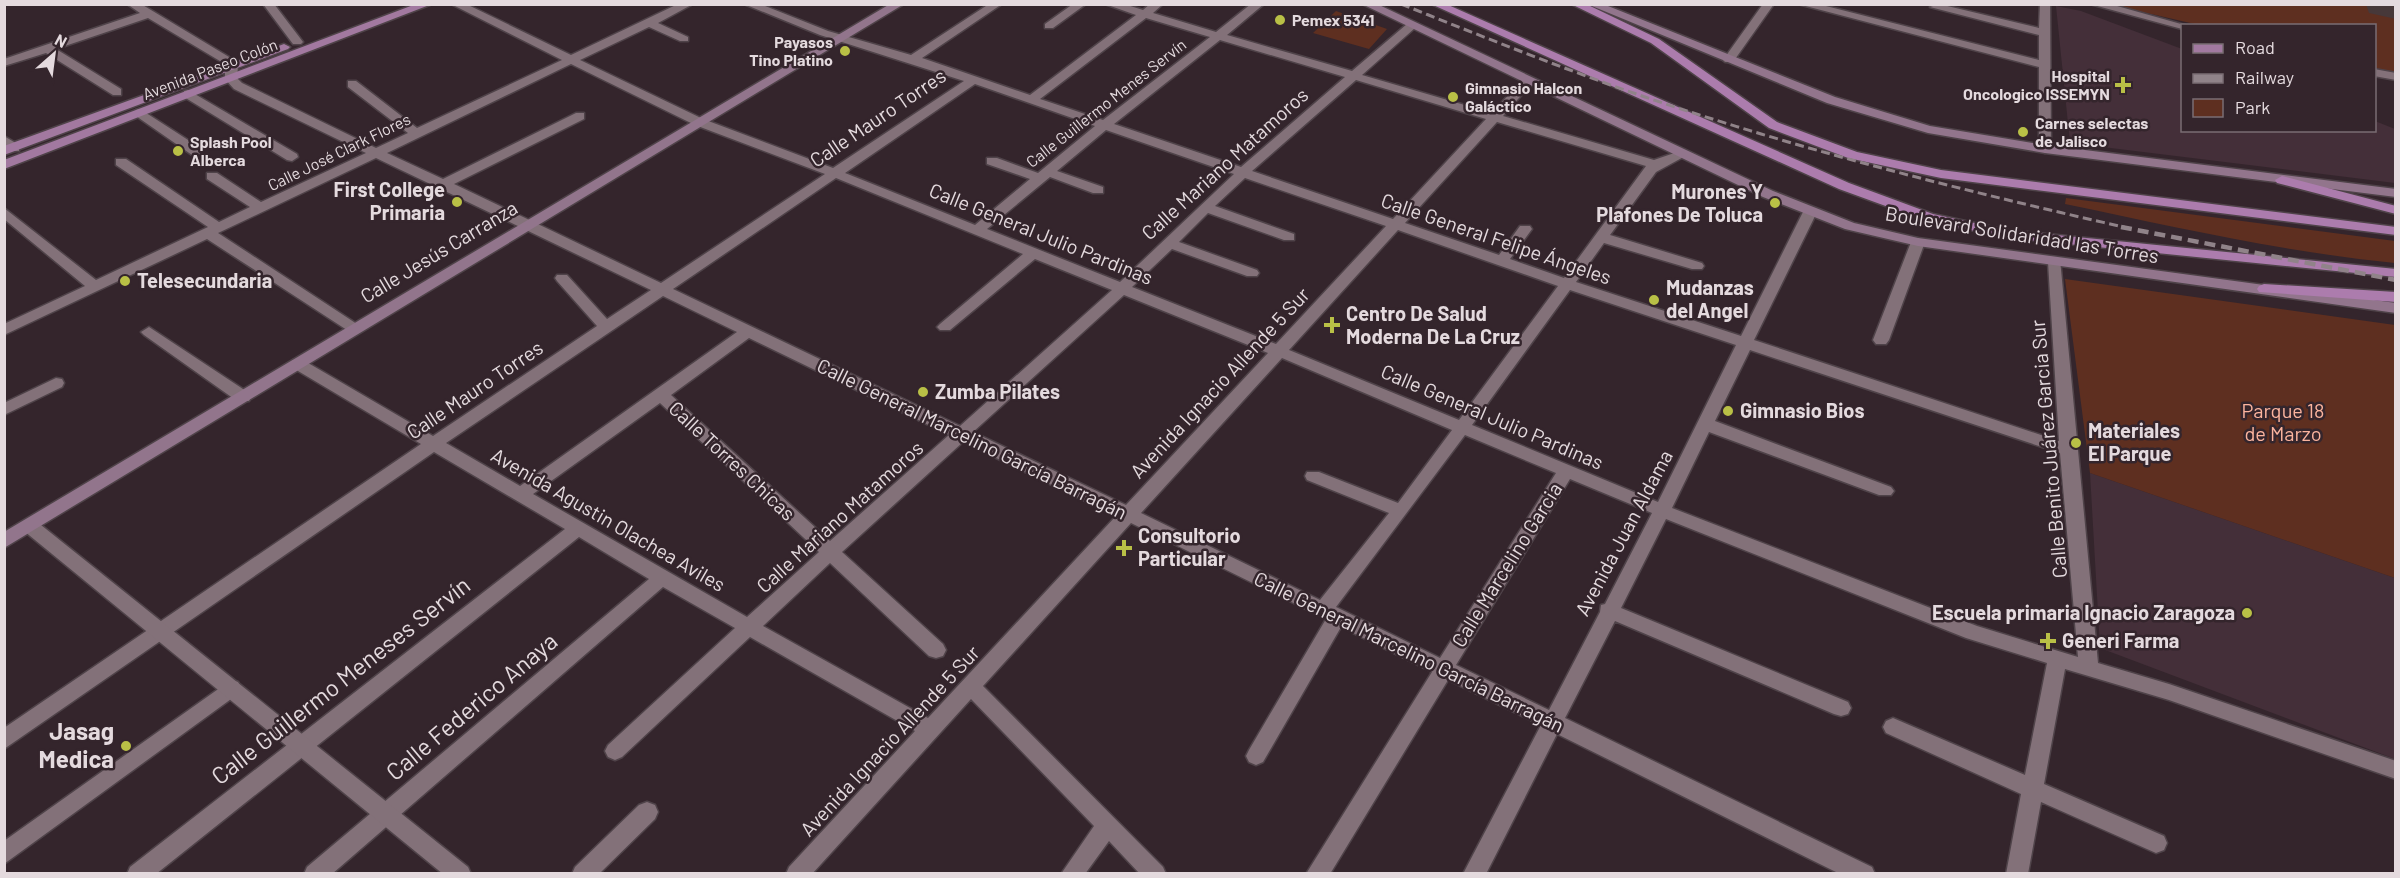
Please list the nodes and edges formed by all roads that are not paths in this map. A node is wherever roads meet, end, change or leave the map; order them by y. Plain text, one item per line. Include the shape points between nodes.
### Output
1 (132, 4) edge
2 (268, 4) edge
3 (397, 4) edge
4 (427, 4) edge
5 (456, 4) edge
6 (688, 4) edge
7 (749, 4) edge
8 (899, 4) edge
9 (997, 4) edge
10 (1081, 4) edge
11 (1110, 4) edge
12 (1158, 4) edge
13 (1259, 4) edge
14 (1367, 4) edge
15 (1436, 4) edge
16 (1576, 4) edge
17 (1592, 4) edge
18 (1768, 4) edge
19 (1803, 4) edge
20 (2045, 4) edge
21 (2095, 4) edge
22 (1936, 7) dead end
23 (378, 12) junction
24 (148, 14) junction
25 (1143, 15) junction
26 (390, 19) junction
27 (649, 23) junction
28 (1050, 26) dead end
29 (1411, 26) junction
30 (2181, 26) edge
31 (2045, 33) junction
32 (842, 37) junction
33 (1217, 37) junction
34 (684, 39) dead end
35 (297, 42) junction
36 (46, 48) junction
37 (913, 59) junction
38 (569, 60) junction
39 (1729, 60) junction
40 (4, 63) edge
41 (2045, 65) junction
42 (232, 72) junction
43 (2376, 72) edge
44 (1353, 76) junction
45 (2396, 77) edge
46 (973, 80) junction
47 (1528, 81) junction
48 (352, 84) dead end
49 (117, 92) dead end
50 (188, 94) junction
51 (1031, 100) junction
52 (140, 113) junction
53 (580, 116) dead end
54 (1494, 117) junction
55 (699, 122) junction
56 (1103, 126) junction
57 (416, 133) junction
58 (8, 146) edge
59 (2045, 149) junction
60 (197, 152) dead end
61 (377, 152) junction
62 (1683, 154) junction
63 (292, 157) dead end
64 (992, 161) dead end
65 (121, 162) dead end
66 (4, 165) edge
67 (1656, 165) junction
68 (834, 173) junction
69 (1242, 173) junction
70 (1042, 175) junction
71 (212, 177) dead end
72 (2282, 180) junction
73 (444, 184) junction
74 (1098, 190) dead end
75 (2396, 193) edge
76 (260, 208) junction
77 (1207, 208) junction
78 (2396, 210) edge
79 (4, 212) edge
80 (1810, 212) junction
81 (528, 225) junction
82 (1395, 225) junction
83 (1526, 229) dead end
84 (213, 230) junction
85 (976, 231) junction
86 (2396, 231) edge
87 (1289, 237) dead end
88 (1601, 237) junction
89 (1918, 242) junction
90 (1169, 243) junction
91 (1033, 253) junction
92 (1502, 261) junction
93 (2055, 262) junction
94 (1697, 267) dead end
95 (1252, 273) dead end
96 (2396, 273) edge
97 (562, 278) dead end
98 (1566, 284) junction
99 (95, 287) junction
100 (662, 289) junction
101 (1122, 289) junction
102 (2264, 289) junction
103 (2396, 297) edge
104 (2396, 308) edge
105 (606, 327) junction
106 (945, 327) dead end
107 (355, 329) junction
108 (4, 330) edge
109 (749, 331) junction
110 (149, 332) dead end
111 (1881, 340) dead end
112 (1746, 343) junction
113 (1278, 351) junction
114 (298, 364) junction
115 (56, 383) dead end
116 (660, 394) junction
117 (243, 397) junction
118 (4, 410) edge
119 (1706, 424) junction
120 (1461, 426) junction
121 (961, 435) junction
122 (433, 444) junction
123 (2068, 450) junction
124 (1566, 471) junction
125 (1313, 476) dead end
126 (1885, 491) dead end
127 (520, 495) junction
128 (1401, 511) junction
129 (1662, 511) junction
130 (1128, 514) junction
131 (30, 526) junction
132 (577, 529) junction
133 (4, 541) edge
134 (830, 552) junction
135 (662, 578) junction
136 (1608, 610) junction
137 (1330, 614) junction
138 (750, 628) junction
139 (162, 631) junction
140 (936, 650) dead end
141 (2057, 659) junction
142 (2089, 668) junction
143 (1442, 669) junction
144 (970, 685) junction
145 (231, 688) junction
146 (1841, 708) dead end
147 (1551, 722) junction
148 (1893, 727) dead end
149 (929, 729) junction
150 (4, 740) edge
151 (300, 745) junction
152 (615, 752) dead end
153 (1256, 756) dead end
154 (2396, 770) edge
155 (2032, 788) junction
156 (648, 812) dead end
157 (386, 814) junction
158 (1107, 826) junction
159 (2156, 843) dead end
160 (4, 854) edge
161 (138, 873) edge
162 (315, 873) edge
163 (460, 873) edge
164 (583, 873) edge
165 (796, 873) edge
166 (1072, 873) edge
167 (1155, 873) edge
168 (1317, 873) edge
169 (1474, 873) edge
170 (1864, 873) edge
171 (2017, 873) edge

1 - 24 street, Calle General Marcelino García Barragán
2 - 35 street
3 - 23 main road, Avenida Paseo Colón
4 - 26 main road, Avenida Paseo Colón
5 - 38 street, Calle General Julio Pardinas
6 - 27 street, Calle José Clark Flores
7 - 32 street, Calle General Felipe Ángeles
8 - 32 main road, Calle Jesús Carranza
9 - 37 street
10 - 28 street
11 - 25 street
12 - 25 street
13 - 33 street, Calle Guillermo Menes Servín
14 - 29 main road, Boulevard Solidaridad las Torres
15 - 96 highway, Boulevard Solidaridad las Torres via 1827,179 1929,217 2007,234
16 - 86 highway via 1655,41 1773,125 1853,155 1941,174
17 - 39 main road
18 - 39 street
19 - 41 street
20 - 31 street
21 - 30 street
22 - 31 street
23 - 26 main road
23 - 35 main road, Avenida Paseo Colón
24 - 36 street
24 - 42 street, Calle General Marcelino García Barragán via 224,58
25 - 33 street
25 - 51 street
26 - 42 main road, Avenida Paseo Colón
27 - 34 street
27 - 38 street, Calle José Clark Flores
29 - 44 street, Calle Mariano Matamoros
29 - 47 main road, Boulevard Solidaridad las Torres
31 - 41 street
32 - 37 street, Calle General Felipe Ángeles
32 - 55 main road, Calle Jesús Carranza
33 - 44 street
33 - 56 street, Calle Guillermo Menes Servín
35 - 42 main road, Avenida Paseo Colón
36 - 40 street
36 - 49 street
37 - 46 street, Calle General Felipe Ángeles
38 - 55 street, Calle General Julio Pardinas
38 - 57 street, Calle José Clark Flores
39 - 59 main road via 1873,115 1957,135
41 - 59 street
42 - 50 main road, Avenida Paseo Colón
42 - 58 main road, Avenida Paseo Colón
42 - 61 street, Calle General Marcelino García Barragán via 238,86
43 - 45 street
44 - 54 street
44 - 69 street, Calle Mariano Matamoros
46 - 51 street, Calle General Felipe Ángeles
46 - 68 street, Calle Mauro Torres
47 - 54 street, Avenida Ignacio Allende 5 Sur
47 - 62 main road, Boulevard Solidaridad las Torres
48 - 57 street
50 - 52 main road, Avenida Paseo Colón
50 - 63 street
51 - 56 street, Calle General Felipe Ángeles
52 - 60 street
52 - 66 main road, Avenida Paseo Colón
53 - 73 street
54 - 67 street
54 - 82 street, Avenida Ignacio Allende 5 Sur
55 - 68 street, Calle General Julio Pardinas
55 - 81 main road, Calle Jesús Carranza
56 - 69 street, Calle General Felipe Ángeles
56 - 70 street, Calle Guillermo Menes Servín
57 - 61 street, Calle José Clark Flores
59 - 72 main road
61 - 73 street, Calle General Marcelino García Barragán
61 - 76 street, Calle José Clark Flores
62 - 67 street
62 - 80 main road, Boulevard Solidaridad las Torres
64 - 70 street
65 - 84 street
67 - 88 street
68 - 85 street, Calle General Julio Pardinas
68 - 100 street, Calle Mauro Torres
69 - 77 street, Calle Mariano Matamoros
69 - 82 street, Calle General Felipe Ángeles
70 - 74 street
70 - 85 street, Calle Guillermo Menes Servín
71 - 76 street
72 - 75 main road
72 - 78 highway
73 - 81 street, Calle General Marcelino García Barragán
76 - 84 street, Calle José Clark Flores
77 - 87 street
77 - 90 street, Calle Mariano Matamoros
79 - 99 street
80 - 89 main road, Boulevard Solidaridad las Torres
80 - 112 street, Avenida Juan Aldama
81 - 100 street, Calle General Marcelino García Barragán
81 - 107 main road, Calle Jesús Carranza
82 - 92 street, Calle General Felipe Ángeles
82 - 113 street, Avenida Ignacio Allende 5 Sur
83 - 92 street
84 - 99 street, Calle José Clark Flores
84 - 107 street
85 - 91 street, Calle General Julio Pardinas
88 - 94 street
88 - 98 street
89 - 93 main road, Boulevard Solidaridad las Torres
89 - 111 street
90 - 95 street
90 - 101 street, Calle Mariano Matamoros
91 - 101 street, Calle General Julio Pardinas
91 - 106 street
92 - 98 street, Calle General Felipe Ángeles
93 - 102 main road, Boulevard Solidaridad las Torres
93 - 123 street, Calle Benito Juárez Garcia Sur
97 - 105 street
98 - 112 street, Calle General Felipe Ángeles
98 - 120 street
99 - 108 street, Calle José Clark Flores
100 - 105 street, Calle Mauro Torres
100 - 109 street, Calle General Marcelino García Barragán
101 - 113 street, Calle General Julio Pardinas
101 - 121 street, Calle Mariano Matamoros
102 - 103 highway
102 - 104 main road, Boulevard Solidaridad las Torres
105 - 122 street, Calle Mauro Torres
107 - 114 main road, Calle Jesús Carranza
109 - 116 street
109 - 121 street, Calle General Marcelino García Barragán
110 - 117 street
112 - 119 street, Avenida Juan Aldama
112 - 123 street, Calle General Felipe Ángeles
113 - 120 street, Calle General Julio Pardinas
113 - 130 street, Avenida Ignacio Allende 5 Sur
114 - 117 main road, Calle Jesús Carranza
114 - 122 street, Avenida Agustin Olachea Aviles
115 - 118 street
116 - 127 street
116 - 134 street, Calle Torres Chicas
117 - 131 main road, Calle Jesús Carranza
119 - 126 street
119 - 129 street, Avenida Juan Aldama
120 - 124 street, Calle General Julio Pardinas
120 - 128 street
121 - 130 street, Calle General Marcelino García Barragán
121 - 134 street, Calle Mariano Matamoros
122 - 127 street, Avenida Agustin Olachea Aviles
122 - 139 street, Calle Mauro Torres
123 - 142 street, Calle Benito Juárez Garcia Sur
124 - 129 street, Calle General Julio Pardinas
124 - 143 street, Calle Marcelino Garcia
125 - 128 street
127 - 132 street, Avenida Agustin Olachea Aviles
128 - 137 street
129 - 136 street, Avenida Juan Aldama
129 - 141 street, Calle General Julio Pardinas via 1927,617
130 - 137 street, Calle General Marcelino García Barragán
130 - 144 street, Avenida Ignacio Allende 5 Sur
131 - 133 main road, Calle Jesús Carranza
131 - 139 street
132 - 135 street, Avenida Agustin Olachea Aviles
132 - 151 street, Calle Guillermo Meneses Servín
134 - 138 street, Calle Mariano Matamoros
134 - 140 street, Calle Torres Chicas
135 - 138 street, Avenida Agustin Olachea Aviles
135 - 157 street, Calle Federico Anaya
136 - 146 street
136 - 147 street, Avenida Juan Aldama
137 - 143 street, Calle General Marcelino García Barragán
137 - 153 street
138 - 149 street, Avenida Agustin Olachea Aviles
138 - 152 street, Calle Mariano Matamoros
139 - 145 street
139 - 150 street, Calle Mauro Torres
141 - 142 street, Calle General Julio Pardinas
141 - 155 street
142 - 154 street, Calle General Julio Pardinas
143 - 147 street, Calle General Marcelino García Barragán
143 - 168 street, Calle Marcelino Garcia
144 - 149 street, Avenida Ignacio Allende 5 Sur
144 - 158 street
145 - 151 street
145 - 160 street
147 - 169 street, Avenida Juan Aldama
147 - 170 street, Calle General Marcelino García Barragán
148 - 155 street
149 - 165 street, Avenida Ignacio Allende 5 Sur
151 - 157 street
151 - 161 street, Calle Guillermo Meneses Servín
155 - 159 street
155 - 171 street
156 - 164 street
157 - 162 street, Calle Federico Anaya
157 - 163 street
158 - 166 street
158 - 167 street

